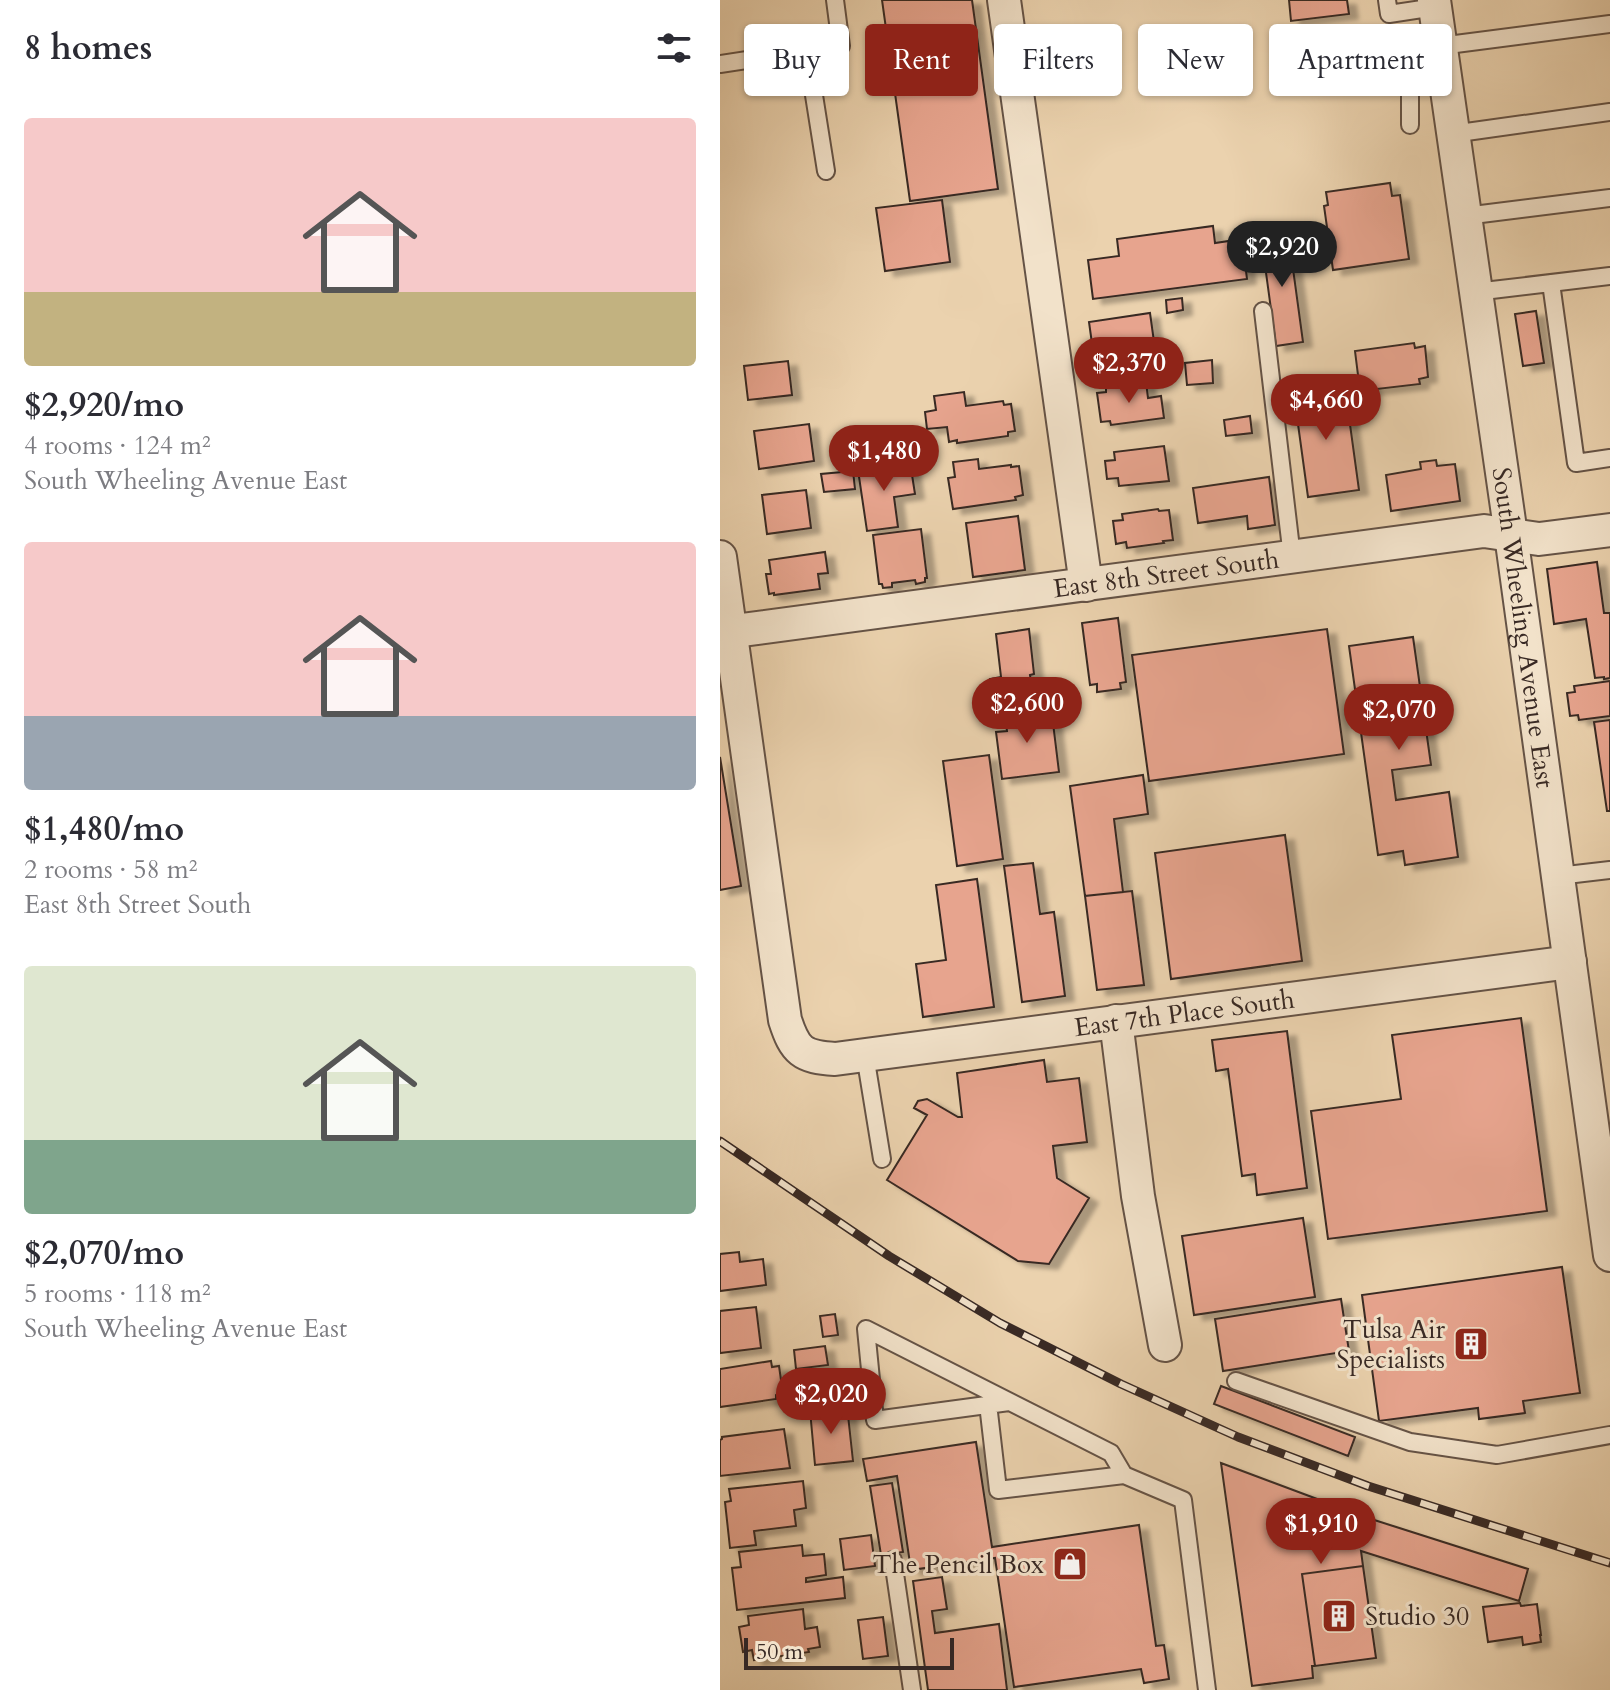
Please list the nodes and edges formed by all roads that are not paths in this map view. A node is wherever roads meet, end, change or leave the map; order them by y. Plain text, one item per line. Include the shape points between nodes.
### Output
1 (835, 0) edge
2 (1004, 0) edge
3 (1387, 0) edge
4 (1435, 3) edge
5 (838, 24) edge
6 (1438, 24) edge
7 (1610, 24) edge
8 (1452, 59) edge
9 (744, 60) edge
10 (720, 64) edge
11 (814, 96) edge
12 (1410, 96) edge
13 (1447, 96) edge
14 (1610, 112) edge
15 (1410, 125) dead end
16 (1452, 134) junction
17 (826, 171) dead end
18 (1610, 198) edge
19 (1465, 216) junction
20 (1610, 276) edge
21 (1551, 283) junction
22 (1475, 292) junction
23 (1263, 311) dead end
24 (1610, 458) edge
25 (1610, 530) edge
26 (1511, 535) junction
27 (720, 557) edge
28 (1292, 557) junction
29 (1086, 585) junction
30 (725, 633) edge
31 (1610, 870) edge
32 (1558, 876) junction
33 (1570, 962) junction
34 (1116, 1021) junction
35 (865, 1055) junction
36 (882, 1159) dead end
37 (1610, 1255) edge
38 (1165, 1345) dead end
39 (1236, 1381) dead end
40 (1009, 1402) junction
41 (988, 1404) junction
42 (1610, 1435) edge
43 (1124, 1475) junction
44 (893, 1560) dead end
45 (912, 1690) edge
46 (1207, 1690) edge

1 - 5 lane
2 - 29 street
3 - 4 lane via 1389,14
4 - 6 street, South Wheeling Avenue East
7 - 8 lane
9 - 10 lane
11 - 17 lane
12 - 15 lane
13 - 16 street, South Wheeling Avenue East
14 - 16 lane
16 - 19 street, South Wheeling Avenue East
18 - 19 lane
19 - 22 street, South Wheeling Avenue East
20 - 21 lane
21 - 22 lane
21 - 24 lane via 1576,463
22 - 26 street, South Wheeling Avenue East
23 - 28 lane
25 - 26 street, East 8th Street South via 1539,539
26 - 28 street, East 8th Street South via 1484,531
26 - 32 street, South Wheeling Avenue East
27 - 30 street
28 - 29 street, East 8th Street South
29 - 30 street, East 8th Street South
30 - 35 street, East 7th Place South via 791,1039 801,1051 817,1057
31 - 32 lane
32 - 33 street, South Wheeling Avenue East
33 - 34 street, East 7th Place South
33 - 37 street, South Wheeling Avenue East
34 - 35 street, East 7th Place South
34 - 38 street via 1138,1196
35 - 36 lane
39 - 42 lane via 1410,1442 1497,1455
40 - 41 lane
40 - 41 lane via 866,1329 875,1420
40 - 43 lane via 1111,1453
41 - 43 lane via 998,1490
43 - 46 lane via 1183,1500
44 - 45 lane

